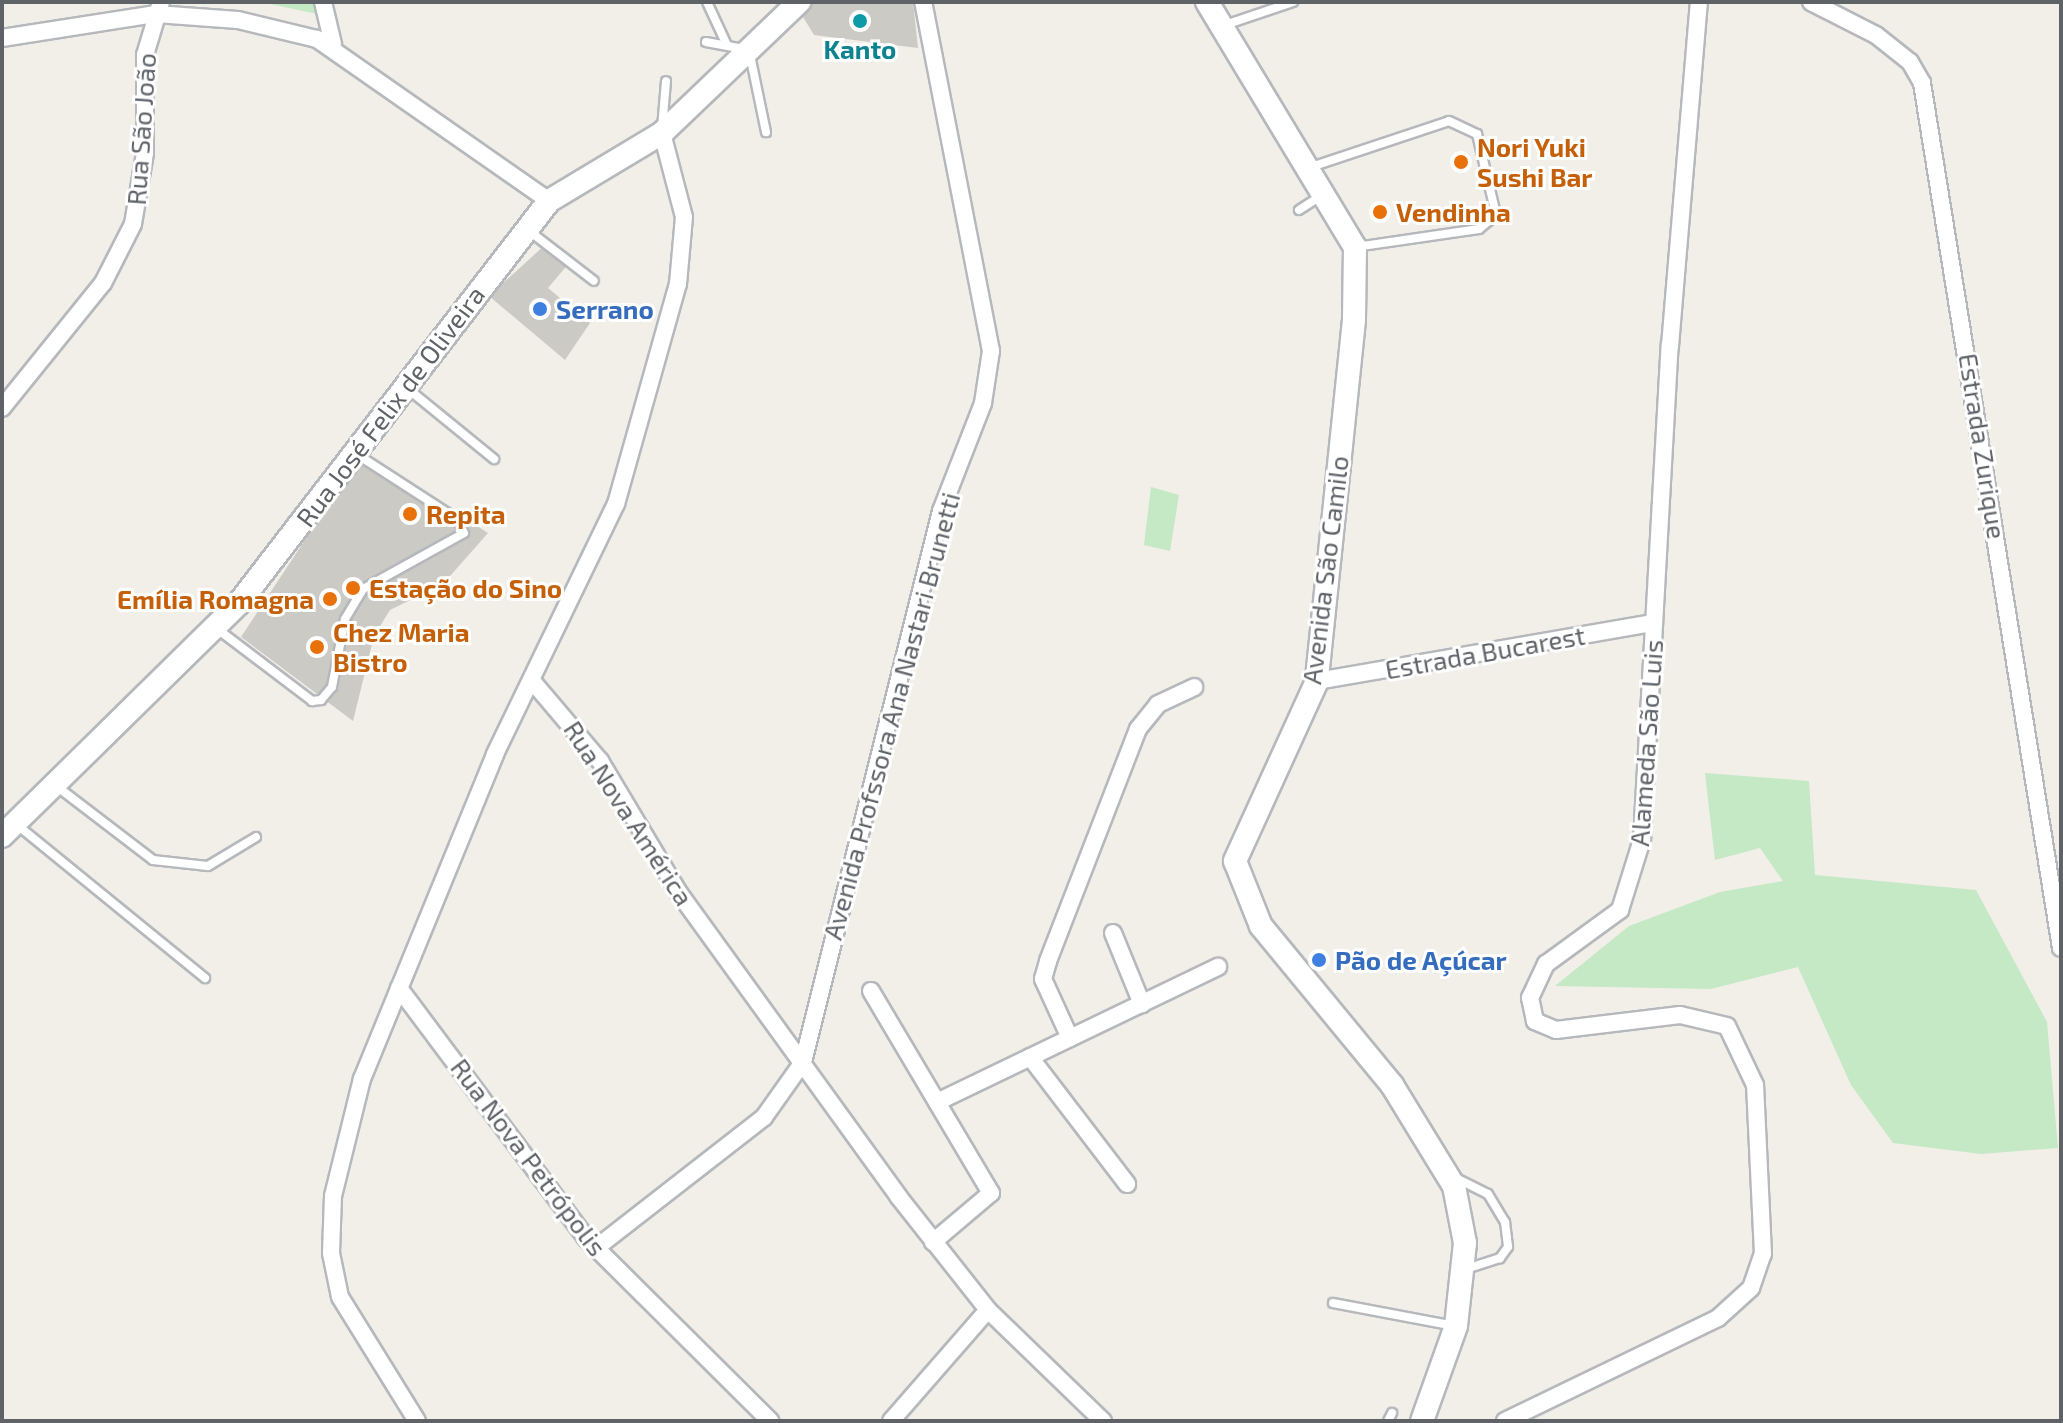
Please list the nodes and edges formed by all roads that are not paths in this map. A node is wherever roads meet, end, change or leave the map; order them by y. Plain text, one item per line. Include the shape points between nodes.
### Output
1 (323, 2) edge
2 (707, 2) edge
3 (923, 2) edge
4 (1207, 2) edge
5 (1293, 2) edge
6 (1699, 2) edge
7 (1811, 2) edge
8 (791, 5) edge
9 (159, 8) edge
10 (1220, 26) junction
11 (2, 38) edge
12 (706, 42) dead end
13 (726, 43) junction
14 (333, 44) junction
15 (749, 50) junction
16 (666, 81) dead end
17 (766, 132) dead end
18 (662, 133) junction
19 (1309, 168) junction
20 (1325, 193) junction
21 (549, 201) junction
22 (1299, 210) dead end
23 (526, 229) junction
24 (1355, 247) junction
25 (594, 281) dead end
26 (403, 385) junction
27 (2, 408) edge
28 (353, 452) junction
29 (494, 459) dead end
30 (1654, 623) junction
31 (216, 628) junction
32 (1317, 681) junction
33 (533, 682) junction
34 (1194, 687) dead end
35 (55, 785) junction
36 (8, 829) edge
37 (256, 837) dead end
38 (1113, 933) dead end
39 (2061, 948) edge
40 (1218, 967) dead end
41 (205, 978) dead end
42 (399, 988) junction
43 (871, 991) dead end
44 (1142, 1004) junction
45 (1070, 1038) junction
46 (1030, 1057) junction
47 (803, 1062) junction
48 (937, 1102) junction
49 (1448, 1174) junction
50 (1127, 1184) dead end
51 (933, 1242) junction
52 (596, 1248) junction
53 (1462, 1271) junction
54 (1333, 1303) dead end
55 (988, 1310) junction
56 (1456, 1326) junction
57 (417, 1421) edge
58 (770, 1421) edge
59 (891, 1421) edge
60 (1103, 1421) edge
61 (1422, 1421) edge
62 (1505, 1421) edge

1 - 14 street
2 - 13 lane
3 - 47 street, Avenida Profssora Ana Nastari Brunetti via 990,366 983,403 941,511
4 - 10 main road, Avenida São Camilo
5 - 10 lane
6 - 30 street, Alameda São Luis
7 - 39 street, Estrada Zurique via 1876,35 1910,62 1922,83
8 - 15 main road, Rua José Felix de Oliveira
9 - 11 street
9 - 14 street via 238,20
9 - 27 street, Rua São João via 145,55 145,153 133,224 103,283
10 - 19 main road, Avenida São Camilo
12 - 13 lane
13 - 15 lane
14 - 21 street
15 - 17 lane
15 - 18 main road, Rua José Felix de Oliveira
16 - 18 lane
18 - 21 main road, Rua José Felix de Oliveira
18 - 33 street via 684,217 678,284 616,504
19 - 20 main road, Avenida São Camilo
19 - 24 lane via 1449,121 1477,134 1495,210 1490,220 1479,229
20 - 22 lane
20 - 24 main road, Avenida São Camilo
21 - 23 main road, Rua José Felix de Oliveira
23 - 25 lane
23 - 26 main road, Rua José Felix de Oliveira
24 - 32 main road, Avenida São Camilo via 1354,320
26 - 28 main road, Rua José Felix de Oliveira
26 - 29 lane
28 - 31 main road, Rua José Felix de Oliveira
28 - 31 lane via 457,519 464,533 357,596 332,687 321,700 312,701
30 - 32 street, Estrada Bucarest
30 - 62 street, Alameda São Luis via 1642,840 1632,884 1615,917 1536,974 1531,1012 1541,1026 1570,1031 1680,1015 1727,1026 1746,1053 1755,1085 1760,1271 1718,1318
31 - 35 main road, Rua José Felix de Oliveira
32 - 49 main road, Avenida São Camilo via 1244,827 1236,873 1261,926 1392,1085
33 - 42 street via 495,754
33 - 47 street, Rua Nova América via 600,761 679,893
34 - 45 street via 1158,704 1138,729 1048,961 1043,979
35 - 36 main road, Rua José Felix de Oliveira
35 - 37 lane via 153,860 208,866
36 - 41 lane
38 - 44 street
40 - 44 street
42 - 52 street, Rua Nova Petrópolis
42 - 57 street via 346,1136 331,1253 358,1334
43 - 48 street
44 - 45 street
45 - 46 street
46 - 48 street
46 - 50 street
47 - 51 street, Rua Nova América
47 - 52 street, Avenida Profssora Ana Nastari Brunetti via 764,1117
48 - 51 street via 991,1193
49 - 53 main road, Avenida São Camilo via 1462,1214
49 - 53 lane via 1462,1175 1488,1194 1505,1222 1508,1247 1500,1258
51 - 55 street, Rua Nova América
52 - 58 street, Rua Nova Petrópolis
53 - 56 main road, Avenida São Camilo
54 - 56 lane
55 - 59 street
55 - 60 street, Rua Nova América
56 - 61 main road, Avenida São Camilo

